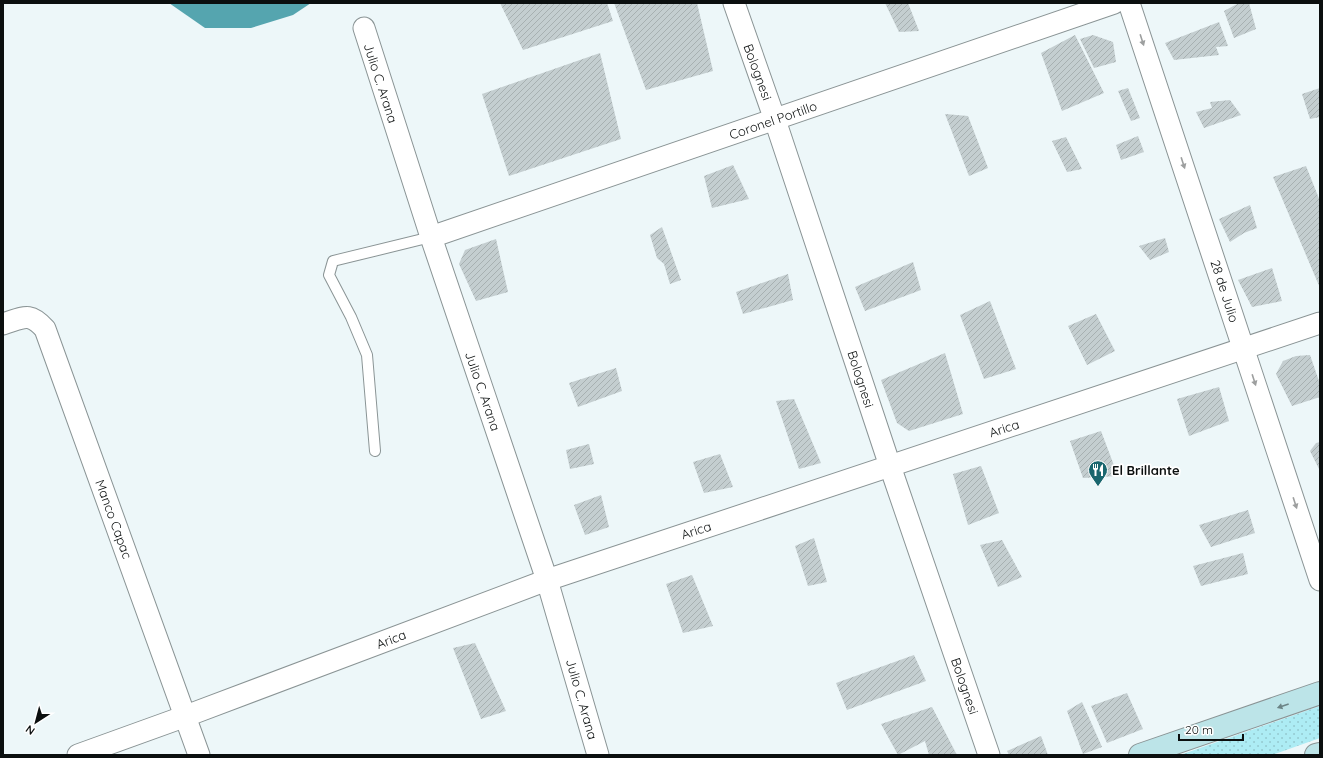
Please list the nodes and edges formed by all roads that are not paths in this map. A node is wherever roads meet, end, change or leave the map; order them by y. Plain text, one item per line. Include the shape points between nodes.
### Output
1 (734, 3) edge
2 (1114, 3) edge
3 (1129, 3) edge
4 (364, 28) dead end
5 (775, 120) junction
6 (431, 237) junction
7 (1320, 323) edge
8 (3, 324) edge
9 (1244, 349) junction
10 (375, 451) dead end
11 (890, 466) junction
12 (547, 580) junction
13 (1320, 580) edge
14 (1320, 693) edge
15 (186, 716) junction
16 (1320, 754) edge
17 (78, 755) edge
18 (199, 755) edge
19 (598, 755) edge
20 (989, 755) edge
21 (1140, 755) edge
22 (1316, 755) edge

1 - 5 street, Bolognesi
2 - 5 street, Coronel Portillo
3 -> 9 street, 28 de Julio
4 - 6 street, Julio C. Arana
5 - 6 street, Coronel Portillo
5 - 11 street, Bolognesi
6 - 10 lane via 333,261 330,275 367,355
6 - 12 street, Julio C. Arana
7 - 9 street, Arica
8 - 15 street, Manco Capac via 28,317 37,320 45,329
9 - 11 street, Arica
9 -> 13 street, 28 de Julio
11 - 12 street, Arica
11 - 20 street, Bolognesi
12 - 15 street, Arica
12 - 19 street, Julio C. Arana
14 -> 21 main road
15 - 17 street, Arica
15 - 18 street, Manco Capac
16 - 22 main road

